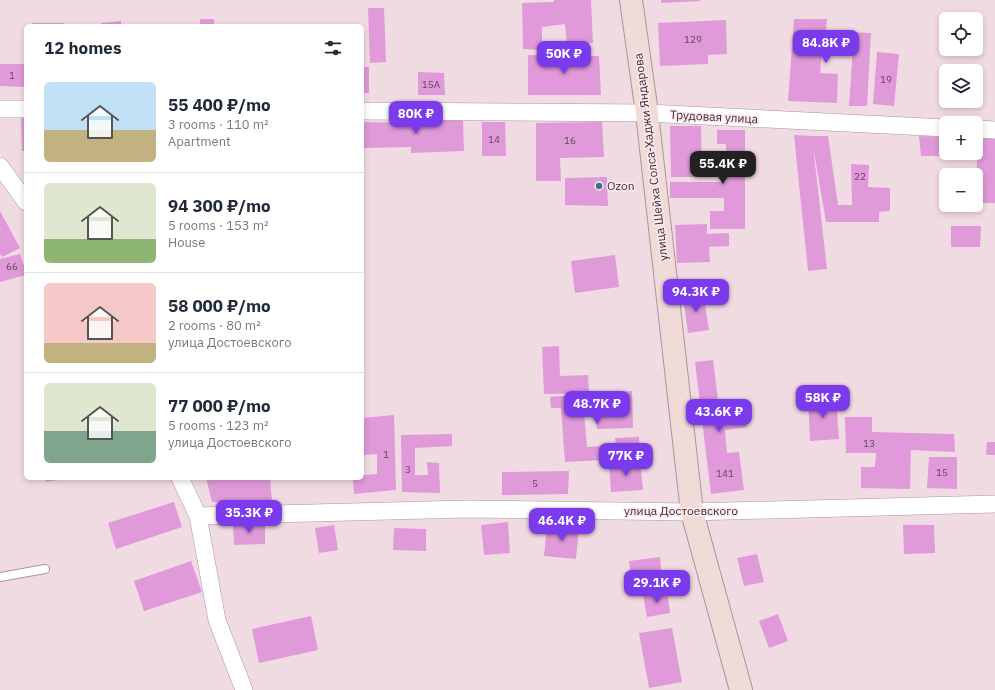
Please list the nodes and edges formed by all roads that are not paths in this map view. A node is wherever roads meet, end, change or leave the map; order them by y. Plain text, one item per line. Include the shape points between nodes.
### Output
1 (631, 0) edge
2 (0, 109) edge
3 (24, 109) edge
4 (364, 111) edge
5 (647, 113) junction
6 (939, 128) edge
7 (983, 129) edge
8 (995, 130) edge
9 (0, 166) edge
10 (24, 199) edge
11 (181, 480) edge
12 (995, 504) edge
13 (692, 512) junction
14 (198, 516) junction
15 (45, 569) dead end
16 (0, 577) edge
17 (244, 690) edge
18 (742, 690) edge

1 - 5 main road, улица Шейха Солса-Хаджи Яндарова
2 - 3 street
4 - 5 street, Трудовая улица
5 - 6 street, Трудовая улица
5 - 13 main road, улица Шейха Солса-Хаджи Яндарова
7 - 8 street
9 - 10 street
11 - 14 street
12 - 13 street, улица Достоевского
13 - 14 street, улица Достоевского via 467,509
13 - 18 main road, улица Шейха Солса-Хаджи Яндарова
14 - 17 street via 217,620
15 - 16 lane

